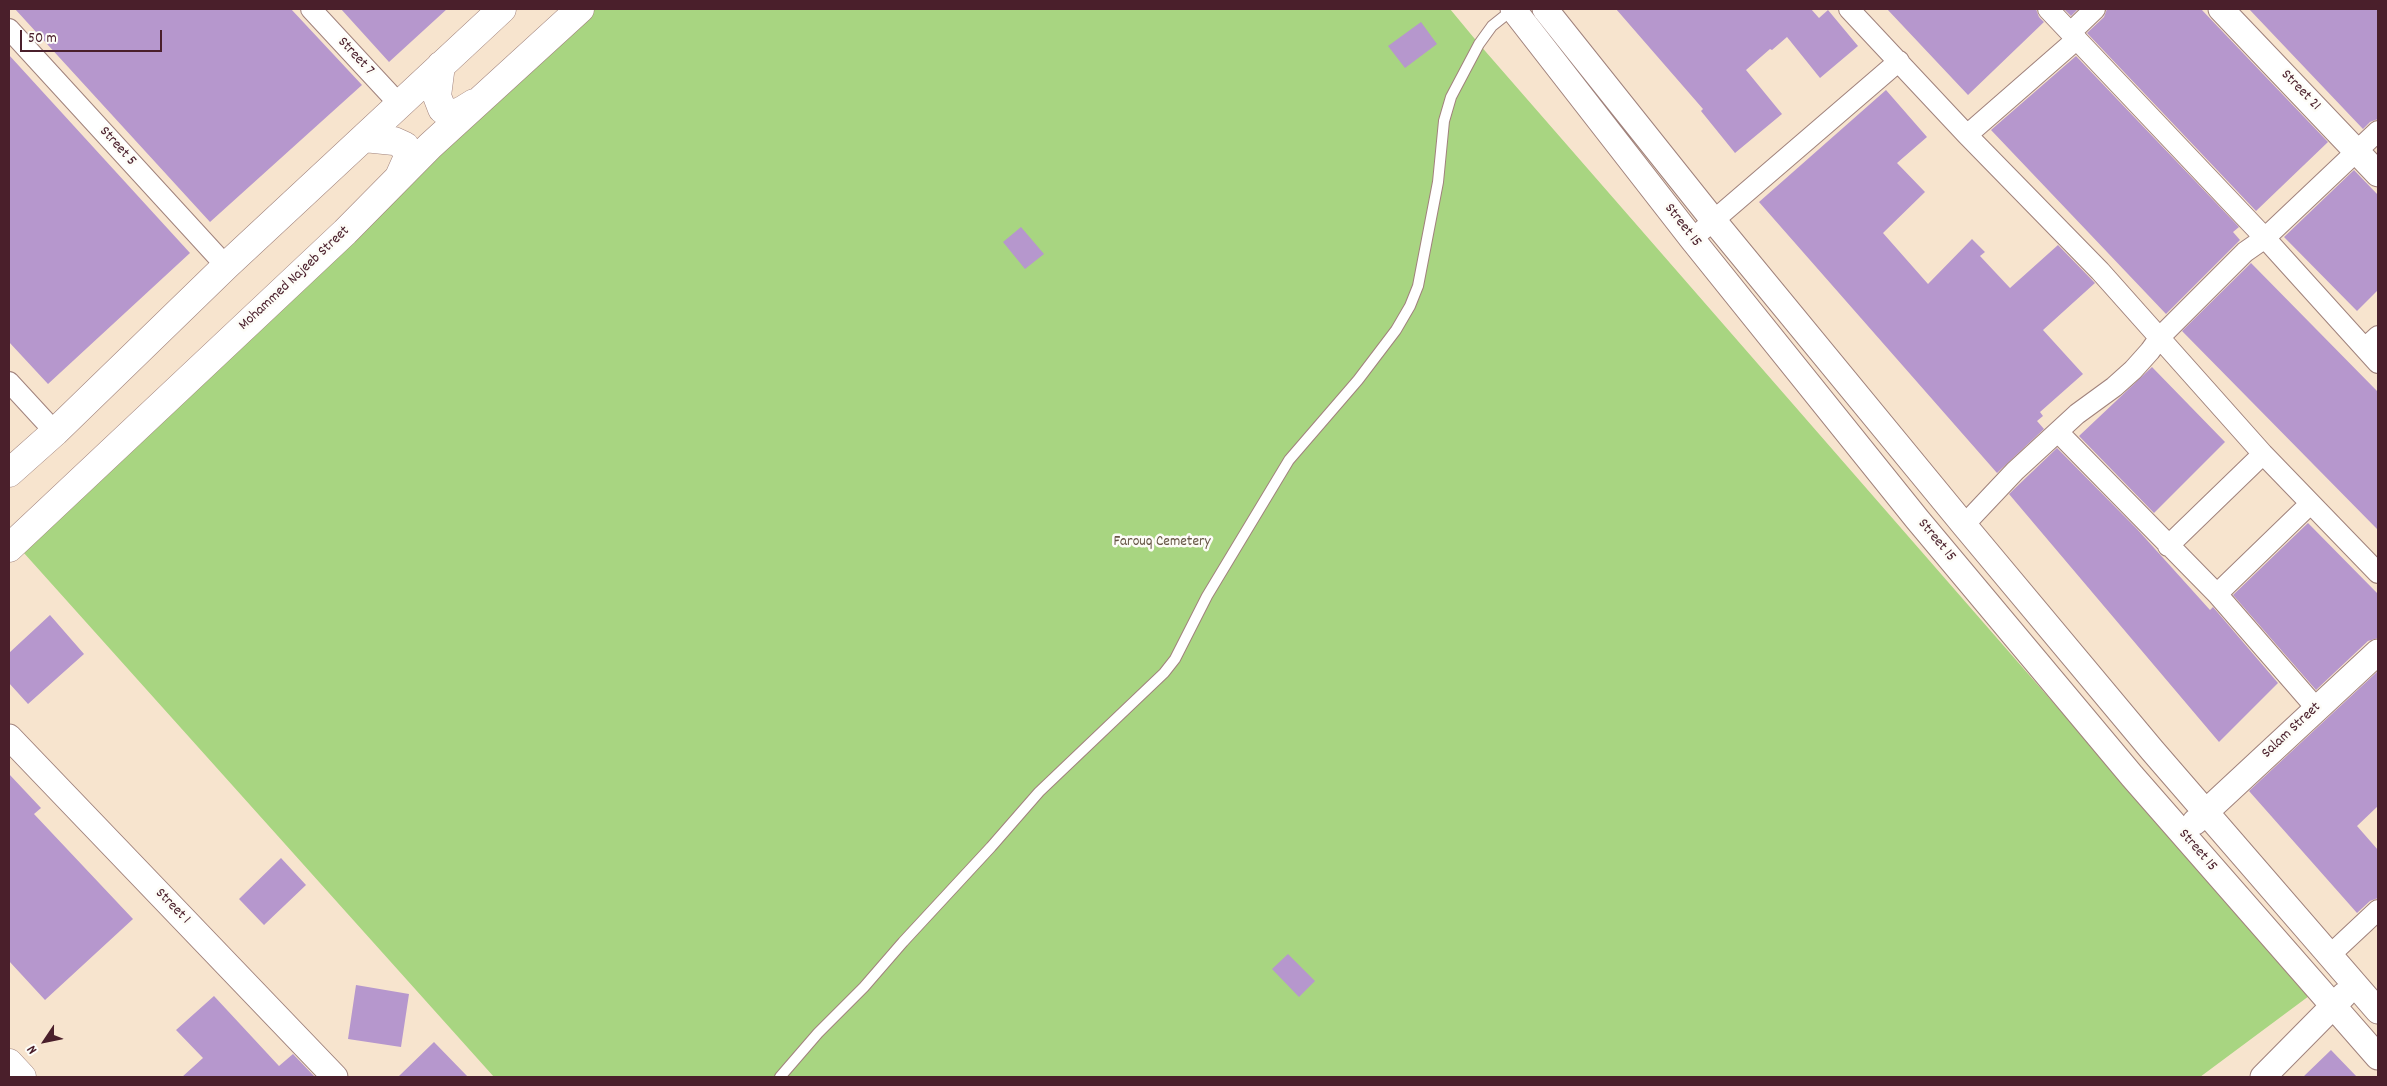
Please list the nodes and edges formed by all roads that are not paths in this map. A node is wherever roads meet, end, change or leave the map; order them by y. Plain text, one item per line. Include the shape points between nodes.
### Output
1 (311, 9) edge
2 (502, 9) edge
3 (580, 9) edge
4 (1513, 9) edge
5 (1545, 9) edge
6 (1849, 9) edge
7 (2048, 9) edge
8 (2095, 9) edge
9 (2221, 9) edge
10 (9, 28) edge
11 (2074, 36) junction
12 (1899, 61) junction
13 (441, 66) junction
14 (483, 97) junction
15 (400, 105) junction
16 (2378, 131) edge
17 (1967, 135) junction
18 (364, 138) junction
19 (2356, 151) junction
20 (2378, 174) edge
21 (398, 177) junction
22 (1714, 220) junction
23 (2265, 238) junction
24 (1692, 239) junction
25 (226, 266) junction
26 (2160, 337) junction
27 (2372, 342) edge
28 (2378, 363) edge
29 (9, 382) edge
30 (55, 432) junction
31 (2058, 432) junction
32 (2263, 454) junction
33 (9, 473) edge
34 (2310, 504) junction
35 (1964, 525) junction
36 (2168, 546) junction
37 (9, 548) edge
38 (2378, 572) edge
39 (2217, 594) junction
40 (2378, 652) edge
41 (2316, 709) junction
42 (9, 738) edge
43 (2206, 810) junction
44 (2184, 836) junction
45 (2378, 910) edge
46 (2331, 954) junction
47 (2293, 960) junction
48 (2354, 983) junction
49 (2333, 1007) junction
50 (2378, 1011) edge
51 (2305, 1036) junction
52 (2378, 1057) edge
53 (9, 1063) edge
54 (22, 1077) edge
55 (335, 1077) edge
56 (780, 1077) edge
57 (2263, 1077) edge

1 - 15 street, Street 7
2 - 13 main road
3 - 14 main road, Mohammed Najeeb Street
4 - 24 street, Street 15
4 - 56 lane via 1492,26 1479,44 1451,97 1444,121 1438,182 1422,267 1410,306 1358,380 1289,460 1207,596 1175,659 1038,792 979,862
5 - 22 street, Street 15
6 - 12 street
7 - 11 street
8 - 11 street
9 - 19 street, Street 21
10 - 25 street, Street 5
11 - 17 street
11 - 23 street
12 - 17 street
12 - 22 street
13 - 14 main road via 437,96 447,113 461,111
13 - 15 main road
14 - 21 main road, Mohammed Najeeb Street
15 - 18 main road
16 - 19 street
17 - 26 street
18 - 21 main road via 394,141 405,146 407,159
18 - 25 main road
19 - 20 street, Street 21
19 - 23 street
21 - 37 main road, Mohammed Najeeb Street via 345,232
22 - 24 street
22 - 35 street, Street 15
23 - 26 street via 2245,252
23 - 27 street
24 - 44 street, Street 15 via 1917,519
25 - 30 main road
26 - 31 street via 2133,370
26 - 32 street
27 - 28 street
29 - 30 street
30 - 33 main road
31 - 35 street via 2015,471
31 - 36 street
32 - 34 street
32 - 36 street
34 - 38 street
34 - 39 street
35 - 43 street, Street 15
36 - 39 street
39 - 41 street
40 - 41 street, Salam Street
41 - 43 street, Salam Street
42 - 55 street, Street 1
43 - 44 street, Salam Street
43 - 46 street, Street 15
44 - 47 street, Street 15
45 - 46 street
46 - 48 street, Street 15
47 - 49 street, Street 15
47 - 51 street via 2305,982 2309,999
48 - 49 street
48 - 50 street, Street 15
49 - 51 street
49 - 52 street, Street 15
51 - 57 street
53 - 54 main road

